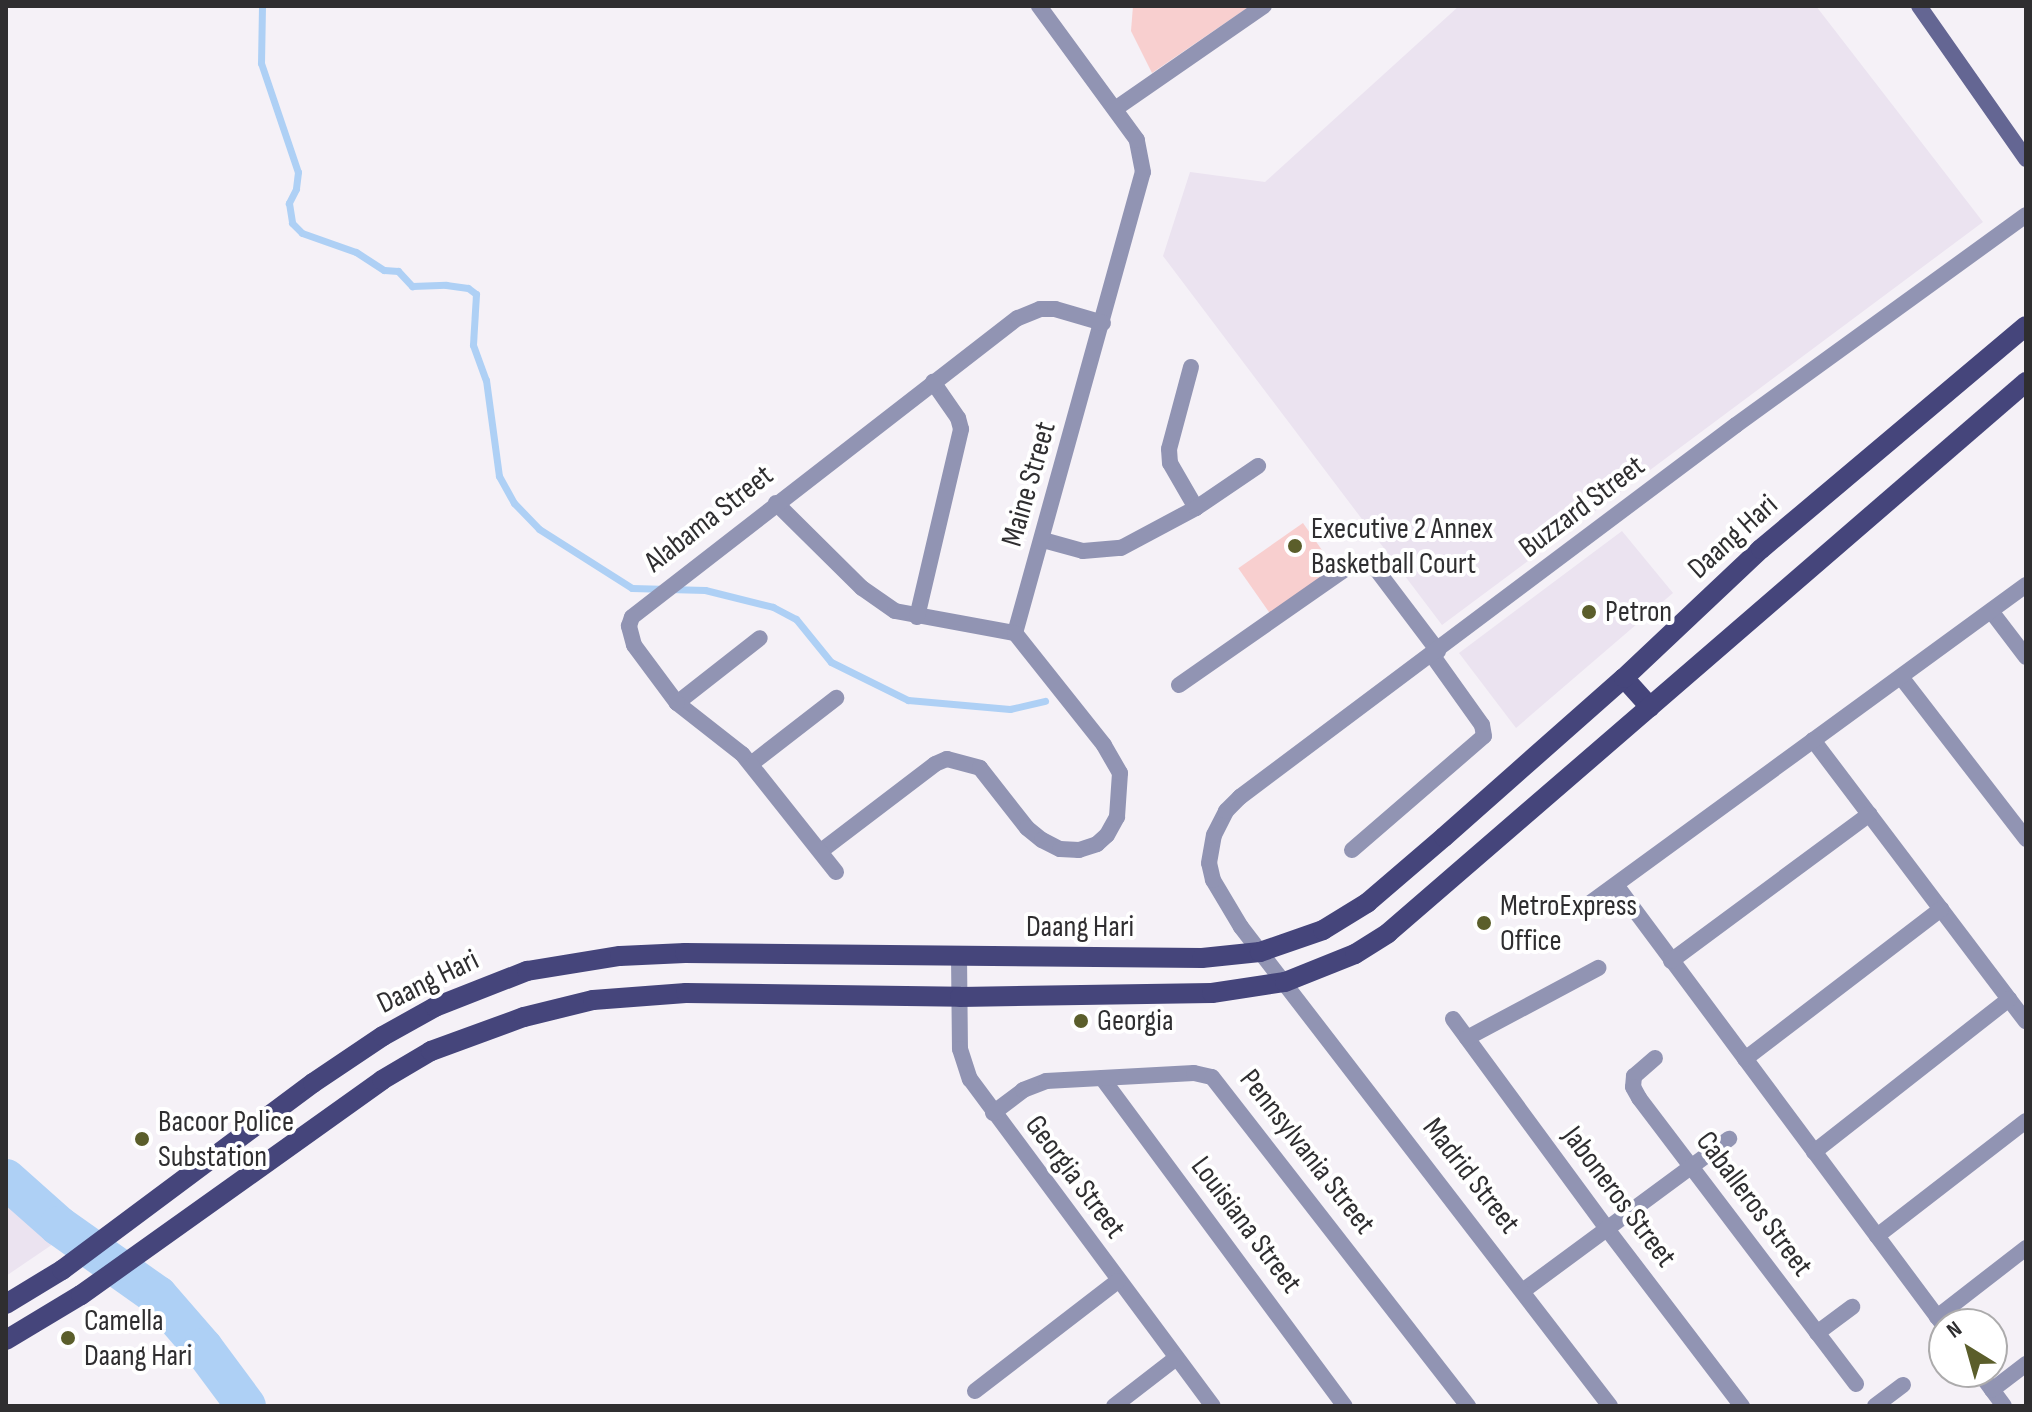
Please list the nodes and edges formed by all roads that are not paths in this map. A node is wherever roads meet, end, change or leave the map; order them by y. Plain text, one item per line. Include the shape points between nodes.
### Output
1 (1039, 6) edge
2 (1264, 6) edge
3 (1919, 6) edge
4 (1115, 109) junction
5 (2026, 159) edge
6 (2026, 215) edge
7 (1103, 323) junction
8 (2026, 326) edge
9 (1191, 367) dead end
10 (933, 382) junction
11 (2026, 382) edge
12 (1258, 466) dead end
13 (776, 503) junction
14 (1196, 508) junction
15 (1043, 540) junction
16 (2026, 585) edge
17 (1991, 611) junction
18 (917, 617) junction
19 (1015, 633) junction
20 (760, 638) dead end
21 (1435, 653) junction
22 (2026, 657) edge
23 (1901, 677) junction
24 (1624, 678) junction
25 (1179, 685) dead end
26 (836, 698) dead end
27 (677, 703) junction
28 (1650, 707) junction
29 (1813, 740) junction
30 (751, 764) junction
31 (1870, 814) junction
32 (2026, 839) edge
33 (1352, 850) dead end
34 (821, 851) junction
35 (836, 872) dead end
36 (1616, 885) junction
37 (1582, 909) dead end
38 (1941, 909) junction
39 (1260, 952) junction
40 (959, 956) junction
41 (1671, 961) junction
42 (1598, 968) dead end
43 (1285, 982) junction
44 (960, 997) junction
45 (2009, 999) junction
46 (1453, 1019) dead end
47 (2026, 1022) edge
48 (1467, 1038) junction
49 (1655, 1058) dead end
50 (1745, 1059) junction
51 (1102, 1078) junction
52 (993, 1113) junction
53 (2026, 1121) edge
54 (1729, 1139) dead end
55 (1814, 1152) junction
56 (1690, 1166) junction
57 (1607, 1229) junction
58 (1877, 1236) junction
59 (2026, 1248) edge
60 (1118, 1281) junction
61 (1524, 1290) junction
62 (6, 1304) edge
63 (1852, 1307) dead end
64 (1931, 1308) edge
65 (1956, 1308) edge
66 (1817, 1333) junction
67 (6, 1340) edge
68 (1176, 1358) junction
69 (2026, 1364) edge
70 (1856, 1384) dead end
71 (1903, 1385) dead end
72 (1992, 1390) joint
73 (975, 1391) dead end
74 (1114, 1406) edge
75 (1213, 1406) edge
76 (1345, 1406) edge
77 (1468, 1406) edge
78 (1610, 1406) edge
79 (1742, 1406) edge
80 (1875, 1406) edge
81 (2004, 1406) edge

1 - 4 street, Maine Street
2 - 4 street
3 - 5 street
4 - 7 street, Maine Street via 1137,140 1143,172
6 - 21 street, Buzzard Street
7 - 10 street, Alabama Street via 1055,309 1028,312
7 - 15 street, Maine Street
8 - 24 main road, Daang Hari via 1761,549
9 - 14 street via 1169,449 1170,463
10 - 13 street, Alabama Street
10 - 18 street via 961,429
11 - 28 main road
12 - 14 street
13 - 18 street via 878,602
13 - 27 street, Alabama Street via 638,610 629,626 629,637
14 - 15 street via 1121,548 1083,551
15 - 19 street, Maine Street
16 - 17 street
17 - 22 street
17 - 23 street
18 - 19 street
19 - 34 street via 1120,773 1117,817 1097,844 1060,849 1042,840 980,768 947,759
20 - 27 street
21 - 25 street via 1376,569 1354,563
21 - 33 street via 1484,736
21 - 39 street, Buzzard Street via 1240,797 1218,825 1209,863 1213,880
23 - 29 street
23 - 32 street
24 - 28 main road
24 - 39 main road, Daang Hari via 1367,903 1323,930
26 - 30 street
27 - 30 street, Alabama Street
28 - 43 main road via 1388,933 1355,954
29 - 31 street
29 - 36 street
30 - 34 street, Alabama Street
31 - 38 street
31 - 41 street
34 - 35 street, Alabama Street
36 - 37 street
36 - 41 street
38 - 45 street
38 - 50 street
39 - 40 main road, Daang Hari via 1202,958
39 - 43 street, Madrid Street
40 - 44 street, Georgia Street
40 - 62 main road, Daang Hari via 685,953 620,956 527,971 435,1007 383,1036 62,1270
41 - 50 street
42 - 48 street
43 - 44 main road via 1212,993
43 - 61 street, Madrid Street
44 - 52 street, Georgia Street via 964,1067
44 - 67 main road via 686,993 593,1000 524,1017 431,1051 382,1080 81,1295
45 - 47 street
45 - 55 street
46 - 48 street, Jaboneros Street
48 - 57 street, Jaboneros Street
49 - 56 street, Caballeros Street via 1634,1076 1633,1087
50 - 55 street
51 - 52 street, Pennsylvania Street via 1033,1083
51 - 76 street, Louisiana Street
51 - 77 street, Pennsylvania Street via 1194,1073 1212,1077
52 - 60 street, Georgia Street
53 - 58 street
54 - 56 street
55 - 58 street
56 - 57 street
56 - 66 street, Caballeros Street
57 - 61 street
57 - 79 street, Jaboneros Street
58 - 64 street
59 - 65 street
60 - 68 street, Georgia Street
60 - 73 street
61 - 78 street, Madrid Street
63 - 66 street
66 - 70 street, Caballeros Street
68 - 74 street
68 - 75 street, Georgia Street
69 - 72 street
71 - 80 street
72 - 81 street

